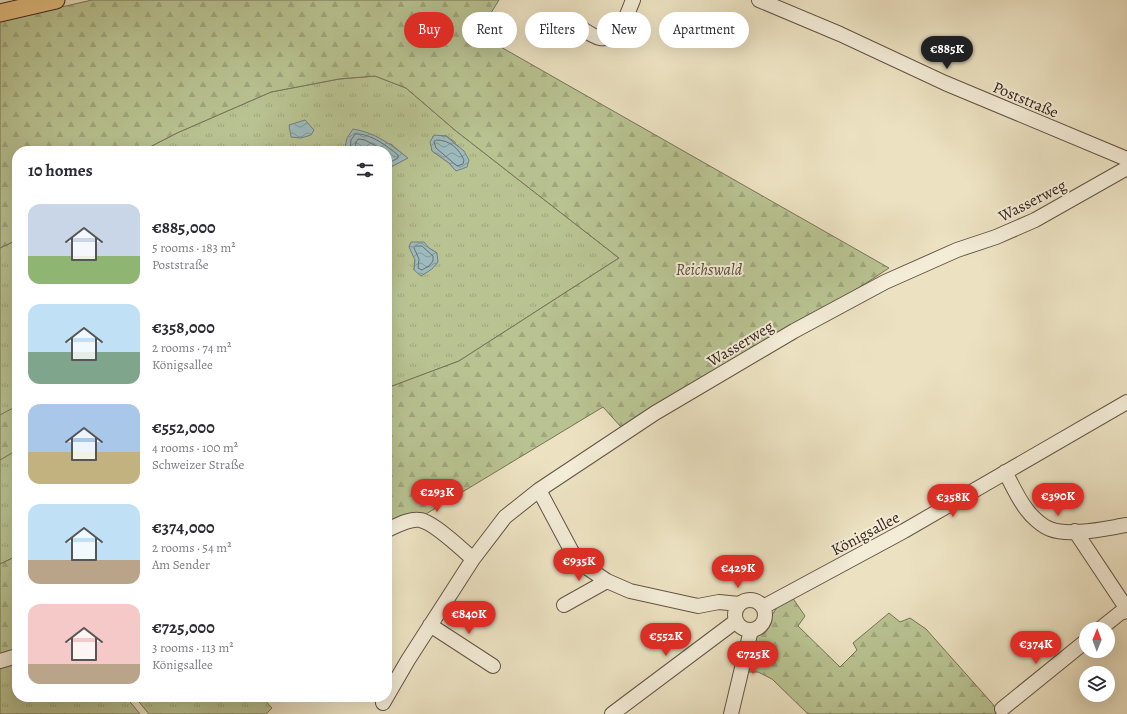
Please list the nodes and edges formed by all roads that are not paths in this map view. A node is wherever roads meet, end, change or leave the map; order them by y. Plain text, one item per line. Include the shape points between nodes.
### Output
1 (56, 0) edge
2 (633, 0) edge
3 (759, 0) edge
4 (0, 13) edge
5 (589, 32) edge
6 (1127, 160) edge
7 (1127, 168) edge
8 (1127, 402) edge
9 (1006, 472) junction
10 (539, 490) junction
11 (1127, 525) edge
12 (392, 528) edge
13 (1075, 531) junction
14 (473, 559) junction
15 (607, 581) junction
16 (739, 604) junction
17 (564, 605) dead end
18 (763, 607) junction
19 (1127, 610) edge
20 (736, 620) junction
21 (1109, 622) edge
22 (430, 625) junction
23 (751, 630) junction
24 (1079, 647) edge
25 (12, 657) edge
26 (0, 661) edge
27 (493, 666) dead end
28 (392, 686) edge
29 (1002, 709) dead end
30 (612, 714) edge
31 (731, 714) edge

1 - 4 main road
2 - 5 street via 621,28 609,37 599,38
3 - 6 street, Poststraße
7 - 10 street, Wasserweg via 1035,220 957,250 885,282 794,331 655,413
8 - 9 street, Königsallee
9 - 13 street via 1026,509 1039,522 1051,530
9 - 18 street, Königsallee via 904,531
10 - 14 street, Wasserweg via 505,517
10 - 15 street via 572,552 589,569
11 - 13 street via 1094,531
12 - 14 street via 419,520 430,524
13 - 19 street
14 - 22 street, Wasserweg
15 - 16 street via 630,591 698,606 719,602
15 - 17 street
16 - 18 street via 750,599 756,600
16 - 20 street via 734,614
18 - 23 street via 765,619 757,629
19 - 21 street
20 - 23 street via 738,625
20 - 30 street
22 - 27 street
22 - 28 street, Wasserweg
23 - 31 street
24 - 29 street
25 - 26 street

